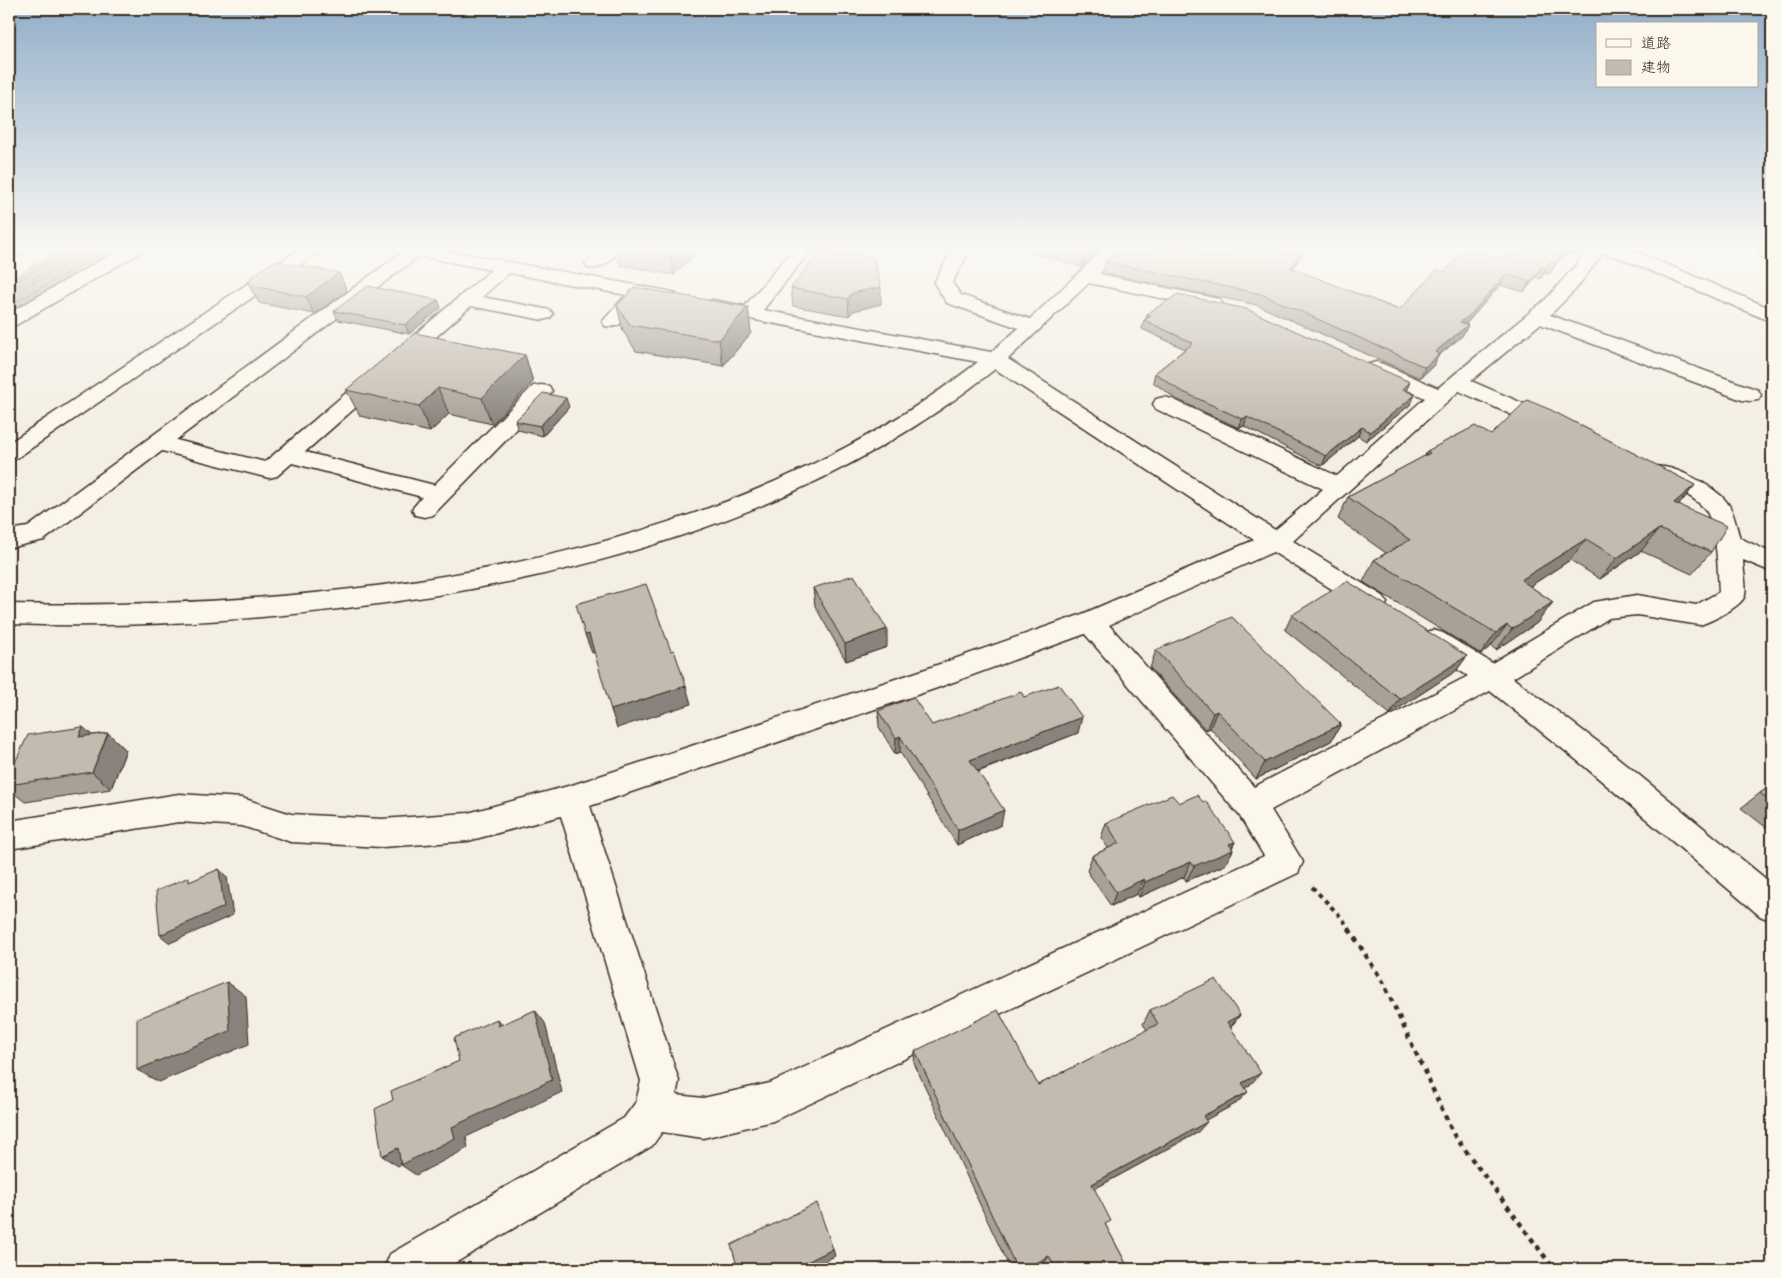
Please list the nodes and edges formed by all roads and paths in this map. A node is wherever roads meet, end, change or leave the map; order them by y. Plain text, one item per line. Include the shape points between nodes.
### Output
1 (32, 308) edge
2 (225, 308) edge
3 (333, 308) edge
4 (458, 308) edge
5 (508, 308) edge
6 (625, 308) edge
7 (721, 308) edge
8 (754, 308) edge
9 (976, 308) edge
10 (1052, 308) edge
11 (1546, 308) edge
12 (1754, 308) edge
13 (750, 313) junction
14 (543, 314) dead end
15 (1535, 316) junction
16 (1772, 316) edge
17 (9, 321) edge
18 (612, 322) dead end
19 (1032, 326) junction
20 (994, 359) junction
21 (1363, 362) edge
22 (1449, 390) junction
23 (541, 391) dead end
24 (1750, 395) dead end
25 (1164, 404) dead end
26 (1573, 434) edge
27 (158, 443) junction
28 (9, 453) edge
29 (289, 455) junction
30 (1636, 462) edge
31 (1339, 487) junction
32 (9, 540) edge
33 (1275, 541) junction
34 (1728, 543) junction
35 (1772, 563) edge
36 (9, 614) edge
37 (1090, 622) junction
38 (1492, 676) junction
39 (572, 799) junction
40 (1250, 805) junction
41 (9, 835) edge
42 (1286, 862) junction
43 (1772, 905) edge
44 (653, 1111) junction
45 (405, 1269) edge
46 (1554, 1269) edge

1 - 17 street
2 - 28 street
3 - 27 street
4 - 29 street
5 - 14 street
6 - 18 street
7 - 13 street
8 - 13 street
9 - 19 street
10 - 19 street
11 - 15 street
12 - 16 street
13 - 20 street
15 - 22 street
15 - 24 street
19 - 20 street
20 - 33 street
20 - 36 street via 952,393 853,452 703,519 607,549 502,574 386,594 272,607 153,616
21 - 22 street
22 - 26 street
22 - 31 street
23 - 29 street via 431,502
25 - 31 street
27 - 29 street via 269,471
27 - 32 street via 35,534
30 - 34 street via 1696,489 1717,506
31 - 33 street via 1291,531
33 - 37 street
33 - 38 street
34 - 35 street
34 - 38 street via 1732,596 1700,615 1637,605 1603,609
37 - 39 street
37 - 40 street
38 - 40 street
38 - 43 street via 1595,757
39 - 41 street via 468,827 382,833 291,828 242,812 179,808
39 - 44 street via 660,1081
40 - 42 street
42 - 44 street via 773,1102 703,1118
42 - 46 path via 1342,918 1383,982 1454,1135
44 - 45 street via 638,1132

